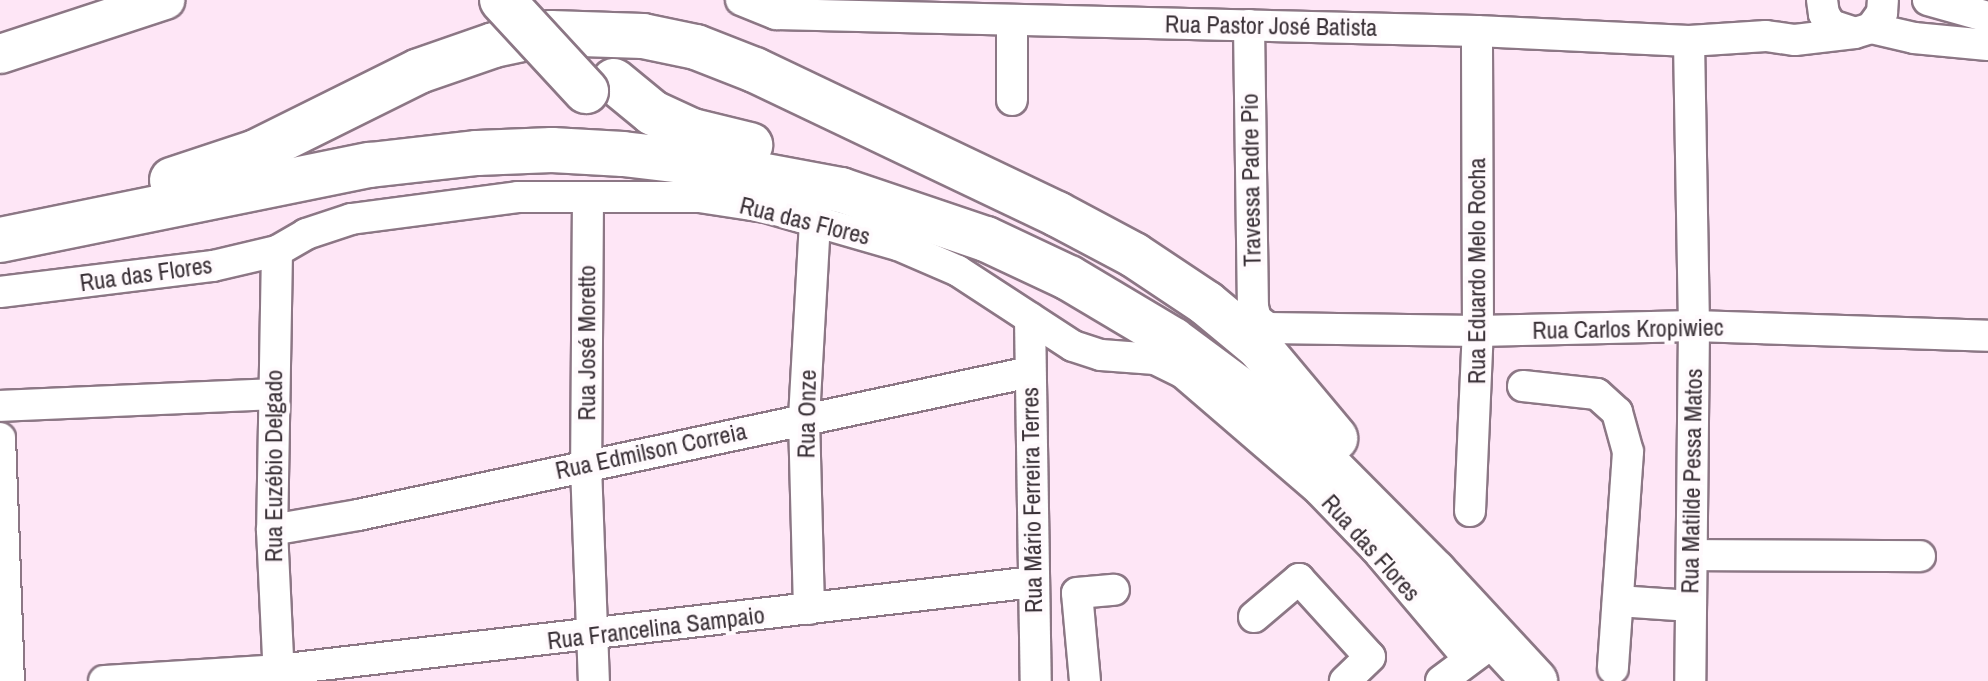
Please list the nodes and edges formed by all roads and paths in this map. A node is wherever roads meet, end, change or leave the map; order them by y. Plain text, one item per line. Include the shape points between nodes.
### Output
1 (165, 0) edge
2 (502, 0) edge
3 (538, 0) edge
4 (741, 0) edge
5 (1883, 0) edge
6 (1928, 0) edge
7 (1973, 0) edge
8 (1822, 1) edge
9 (1988, 5) edge
10 (1988, 17) edge
11 (1012, 20) junction
12 (1249, 25) junction
13 (1863, 30) junction
14 (1477, 31) junction
15 (1766, 36) junction
16 (1689, 41) junction
17 (1988, 45) edge
18 (0, 54) edge
19 (600, 86) junction
20 (1012, 100) dead end
21 (588, 197) junction
22 (828, 205) junction
23 (0, 219) edge
24 (0, 240) edge
25 (277, 251) junction
26 (0, 292) edge
27 (1030, 318) junction
28 (1694, 326) junction
29 (1268, 328) joint
30 (1478, 331) junction
31 (1974, 336) edge
32 (1030, 372) junction
33 (1523, 386) dead end
34 (273, 394) junction
35 (0, 406) edge
36 (804, 418) junction
37 (0, 438) edge
38 (1335, 438) junction
39 (586, 466) junction
40 (1470, 511) dead end
41 (272, 530) junction
42 (2, 554) edge
43 (1692, 555) junction
44 (1920, 556) dead end
45 (1034, 582) junction
46 (1114, 590) dead end
47 (1618, 601) junction
48 (1691, 606) junction
49 (809, 609) junction
50 (1254, 617) dead end
51 (591, 636) junction
52 (1483, 650) junction
53 (1613, 668) dead end
54 (278, 676) edge
55 (9, 681) edge
56 (119, 681) edge
57 (594, 681) edge
58 (1036, 681) edge
59 (1085, 681) edge
60 (1345, 681) edge
61 (1441, 681) edge
62 (1535, 681) edge
63 (1557, 681) edge
64 (1690, 681) edge

1 - 18 main road
2 - 19 highway, bridge
3 - 19 highway
4 - 11 street, Rua Pastor José Batista via 776,14
5 - 13 street via 1882,13
6 - 10 street
7 - 9 street
8 - 13 street via 1831,25
8 - 15 street, Rua Pastor José Batista
11 - 12 street, Rua Pastor José Batista
11 - 20 street
12 - 14 street, Rua Pastor José Batista
12 - 29 street, Travessa Padre Pio via 1253,307 1256,319
13 - 15 street, Rua Pastor José Batista via 1795,40
13 - 17 street
14 - 16 street, Rua Pastor José Batista
14 - 30 street, Rua Eduardo Melo Rocha
15 - 16 street, Rua Pastor José Batista
16 - 28 street, Rua Matilde Pessa Matos
19 - 22 highway via 622,124 646,139 779,169
19 - 38 highway via 692,131 899,184 1044,240 1141,293 1219,346
21 - 22 street, Rua das Flores via 699,197 766,207
21 - 25 street, Rua das Flores via 518,197 351,219 306,234
21 - 39 street, Rua José Moretto
22 - 24 highway via 691,162 552,150 477,153 370,165
22 - 27 street, Rua das Flores via 958,271
22 - 36 street, Rua Onze
22 - 52 highway via 986,239 1069,278 1173,340 1289,426 1434,572
23 - 38 highway via 205,171 256,152 419,71 494,45 551,33 643,36 696,47 755,70 1134,255 1206,303 1259,347
25 - 26 street, Rua das Flores via 213,266
25 - 34 street, Rua Euzébio Delgado
27 - 32 street, Rua Mário Ferreira Terres
27 - 52 street, Rua das Flores via 1073,346 1101,355 1155,359 1182,372 1319,490
28 - 30 street, Rua Carlos Kropiwiec
28 - 31 street, Rua Carlos Kropiwiec
28 - 43 street, Rua Matilde Pessa Matos
29 - 30 street, Rua Carlos Kropiwiec
30 - 40 street, Rua Eduardo Melo Rocha
32 - 36 street, Rua Edmilson Correia
32 - 45 street, Rua Mário Ferreira Terres
33 - 47 street via 1597,394 1617,412 1628,452
34 - 35 street
34 - 41 street, Rua Euzébio Delgado
36 - 39 street, Rua Edmilson Correia
36 - 49 street, Rua Onze
37 - 42 street
38 - 63 highway via 1465,570
39 - 41 street, Rua Edmilson Correia
39 - 51 street, Rua José Moretto
41 - 54 street, Rua Euzébio Delgado
42 - 55 street
43 - 44 street
43 - 48 street, Rua Matilde Pessa Matos
45 - 49 street, Rua Francelina Sampaio
45 - 58 street, Rua Mário Ferreira Terres
46 - 59 street via 1077,593
47 - 48 street
47 - 53 street
48 - 64 street, Rua Matilde Pessa Matos
49 - 51 street, Rua Francelina Sampaio
50 - 60 street via 1299,579 1370,657
51 - 54 street, Rua Francelina Sampaio
51 - 57 street, Rua José Moretto
52 - 61 street
52 - 62 highway
54 - 56 street, Rua Francelina Sampaio

